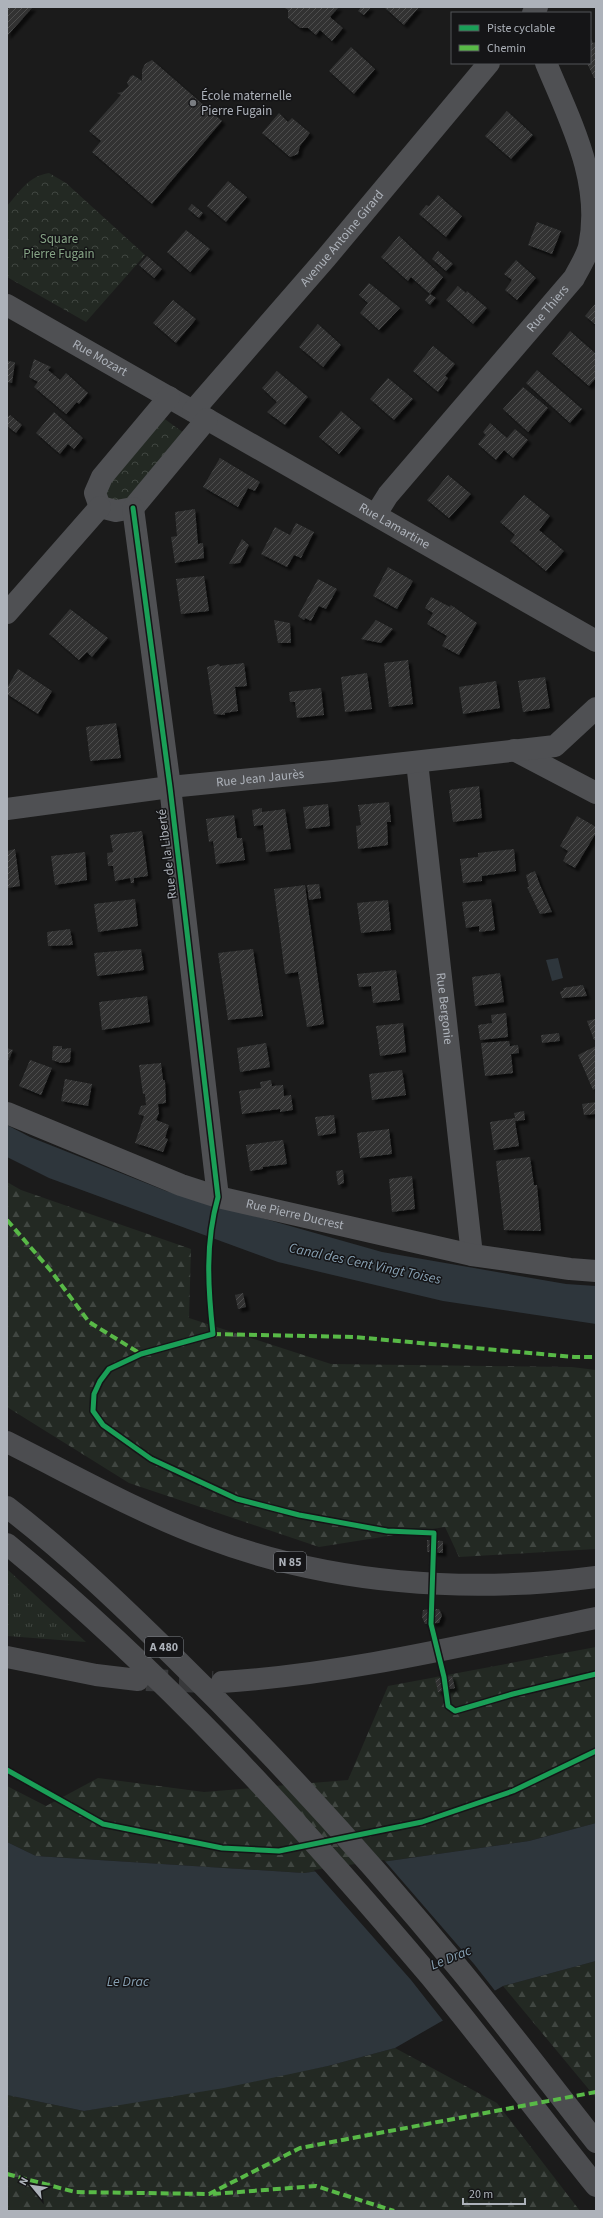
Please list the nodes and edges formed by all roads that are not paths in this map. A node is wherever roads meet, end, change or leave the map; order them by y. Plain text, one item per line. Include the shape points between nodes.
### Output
1 (488, 64) edge
2 (546, 64) edge
3 (7, 305) edge
4 (169, 397) junction
5 (200, 415) junction
6 (100, 507) junction
7 (133, 508) junction
8 (376, 514) junction
9 (7, 613) edge
10 (596, 641) edge
11 (596, 708) edge
12 (513, 749) junction
13 (416, 762) junction
14 (170, 787) junction
15 (596, 793) edge
16 (7, 809) edge
17 (7, 1113) edge
18 (218, 1197) junction
19 (472, 1255) junction
20 (596, 1271) edge
21 (7, 1442) edge
22 (7, 1506) edge
23 (7, 1544) edge
24 (596, 1577) edge
25 (596, 1618) edge
26 (7, 1657) edge
27 (138, 1680) tunnel mouth
28 (222, 1682) tunnel mouth
29 (596, 2142) edge
30 (596, 2186) edge

1 - 5 street, Avenue Antoine Girard via 326,258
2 - 8 street, Rue Thiers via 584,151 592,182 594,219 588,248 574,278 388,495
3 - 4 street, Rue Mozart
4 - 5 street, Rue Mozart
4 - 6 street via 102,477 95,493
5 - 7 street, Avenue Antoine Girard
5 - 8 street, Rue Lamartine
6 - 7 street via 116,511
6 - 9 street
7 - 14 street, Rue de la Liberté
8 - 10 street, Rue Lamartine
11 - 12 street, Rue Jean Jaurès via 555,746
12 - 13 street, Rue Jean Jaurès
12 - 15 street
13 - 14 street, Rue Jean Jaurès
13 - 19 street, Rue Bergonie
14 - 16 street, Rue Jean Jaurès
14 - 18 street, Rue de la Liberté
17 - 18 street, Rue Pierre Ducrest via 181,1185
18 - 19 street, Rue Pierre Ducrest
19 - 20 street, Rue Pierre Ducrest
21 - 24 highway, N 85 via 121,1500 208,1538 305,1566 368,1577 464,1584 523,1583
22 - 29 highway, A 480 via 136,1620 220,1702 311,1798 461,1972
23 - 30 highway, A 480 via 129,1652 187,1708 278,1804 431,1978
25 - 28 highway via 330,1670
26 - 27 highway via 96,1675

